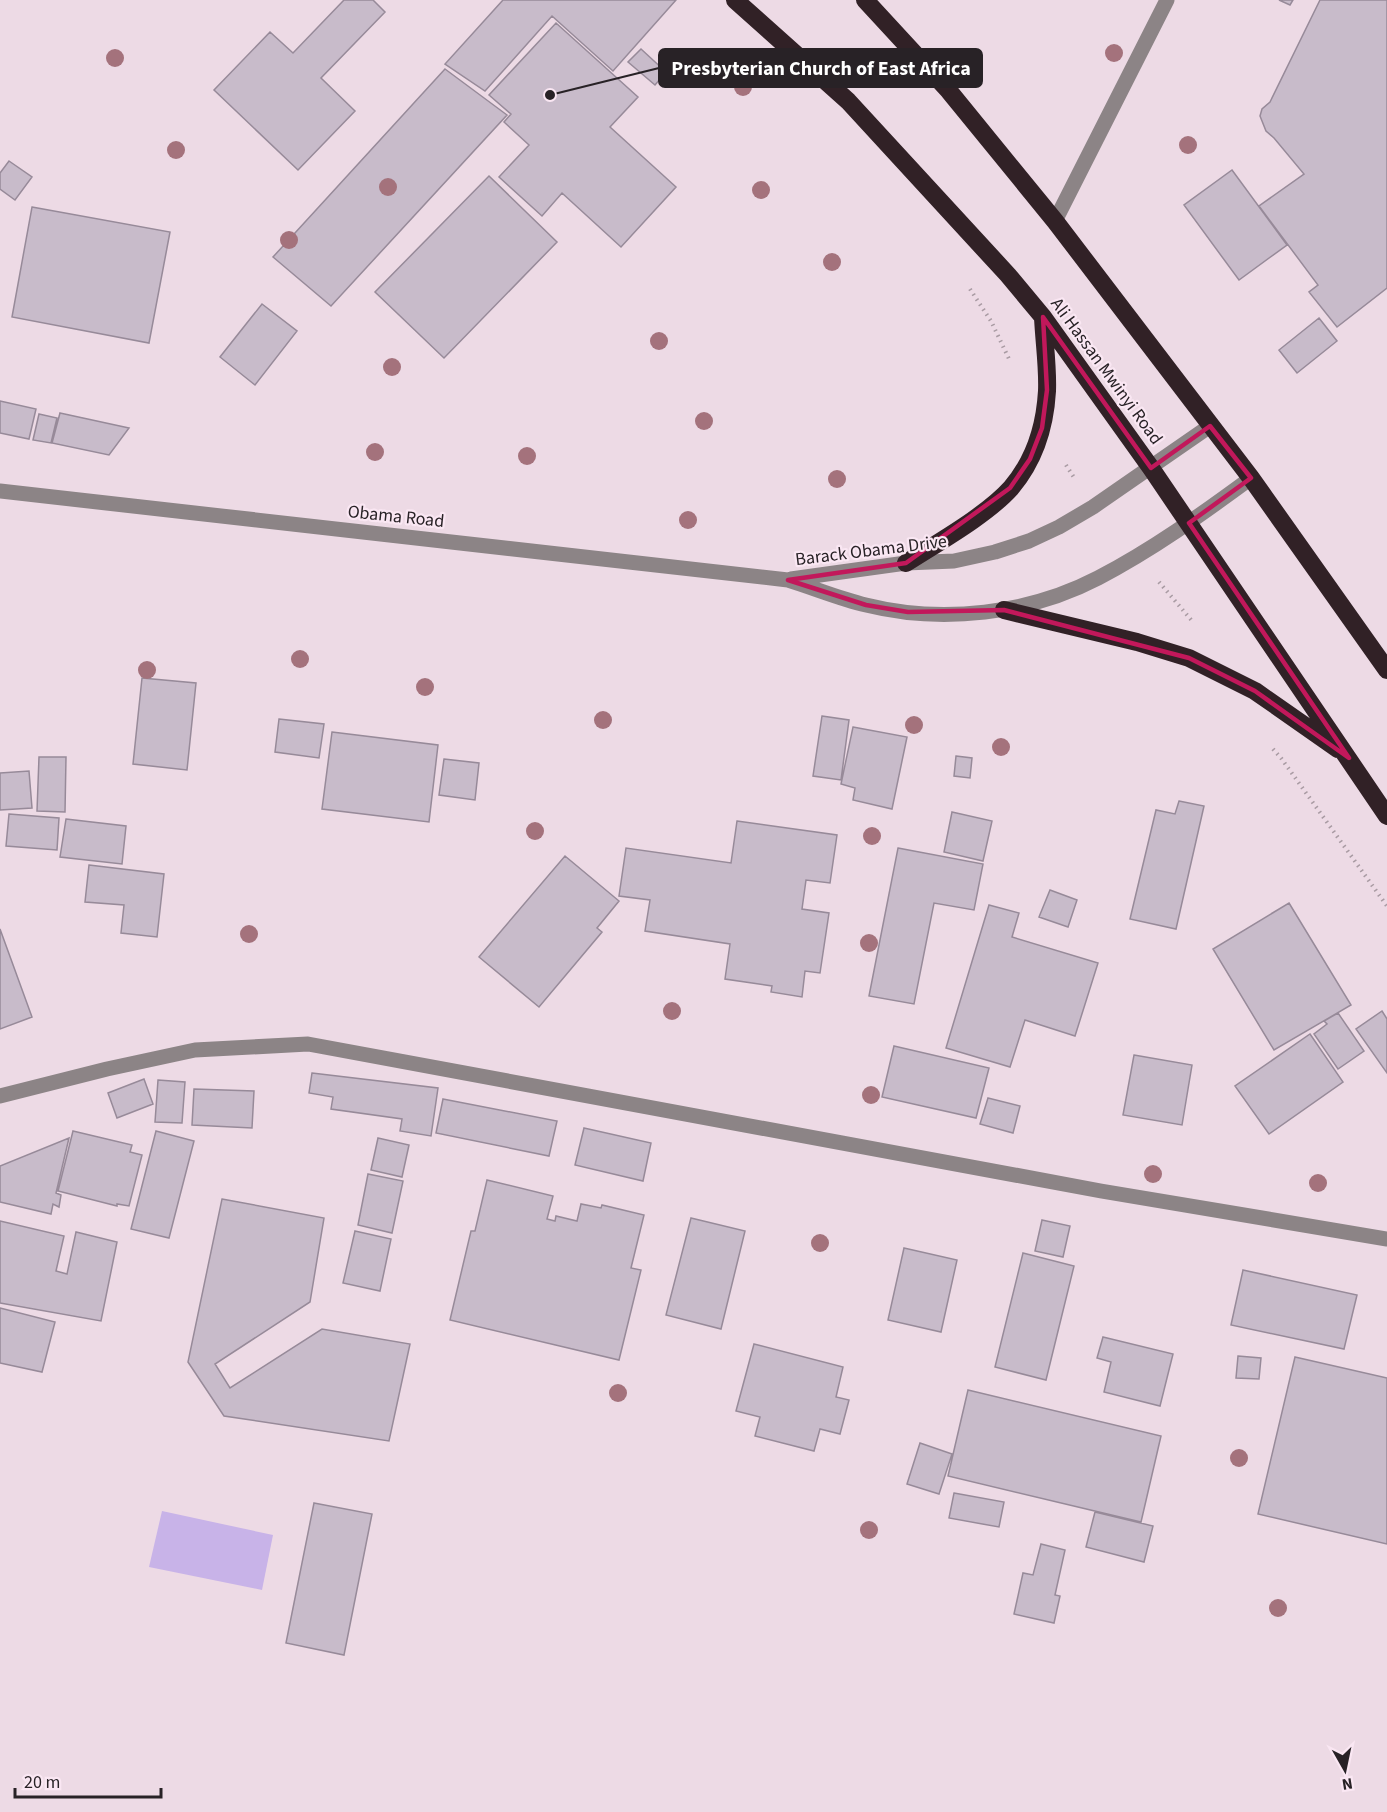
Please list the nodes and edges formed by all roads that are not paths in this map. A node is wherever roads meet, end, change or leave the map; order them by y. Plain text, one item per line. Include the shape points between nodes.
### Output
1 (735, 0) edge
2 (865, 0) edge
3 (1167, 0) edge
4 (1055, 221) junction
5 (1043, 317) junction
6 (1210, 426) junction
7 (1151, 468) junction
8 (1251, 478) junction
9 (0, 491) edge
10 (1189, 523) junction
11 (906, 563) junction
12 (788, 580) junction
13 (1004, 609) junction
14 (1387, 670) edge
15 (1349, 758) junction
16 (1387, 816) edge
17 (0, 1096) edge
18 (1387, 1239) edge

1 - 5 highway, Ali Hassan Mwinyi Road via 849,101
2 - 4 highway via 949,91
3 - 4 street
4 - 6 highway
5 - 7 highway, Ali Hassan Mwinyi Road
5 - 11 highway via 1047,390 1042,428 1030,459 1010,488 980,514
6 - 7 street, Barack Obama Drive
6 - 8 highway
7 - 10 highway, Ali Hassan Mwinyi Road
7 - 11 street, Barack Obama Drive via 1085,512 1029,541 954,561
8 - 10 street, Barack Obama Drive
8 - 14 highway
9 - 12 street, Obama Road
10 - 13 street, Barack Obama Drive via 1097,578 1061,594
10 - 15 highway, Ali Hassan Mwinyi Road
11 - 12 street, Barack Obama Drive
12 - 13 street, Barack Obama Drive via 866,605 908,612 959,614
13 - 15 highway via 1190,658 1255,691
15 - 16 highway, Ali Hassan Mwinyi Road
17 - 18 street via 195,1050 308,1044

